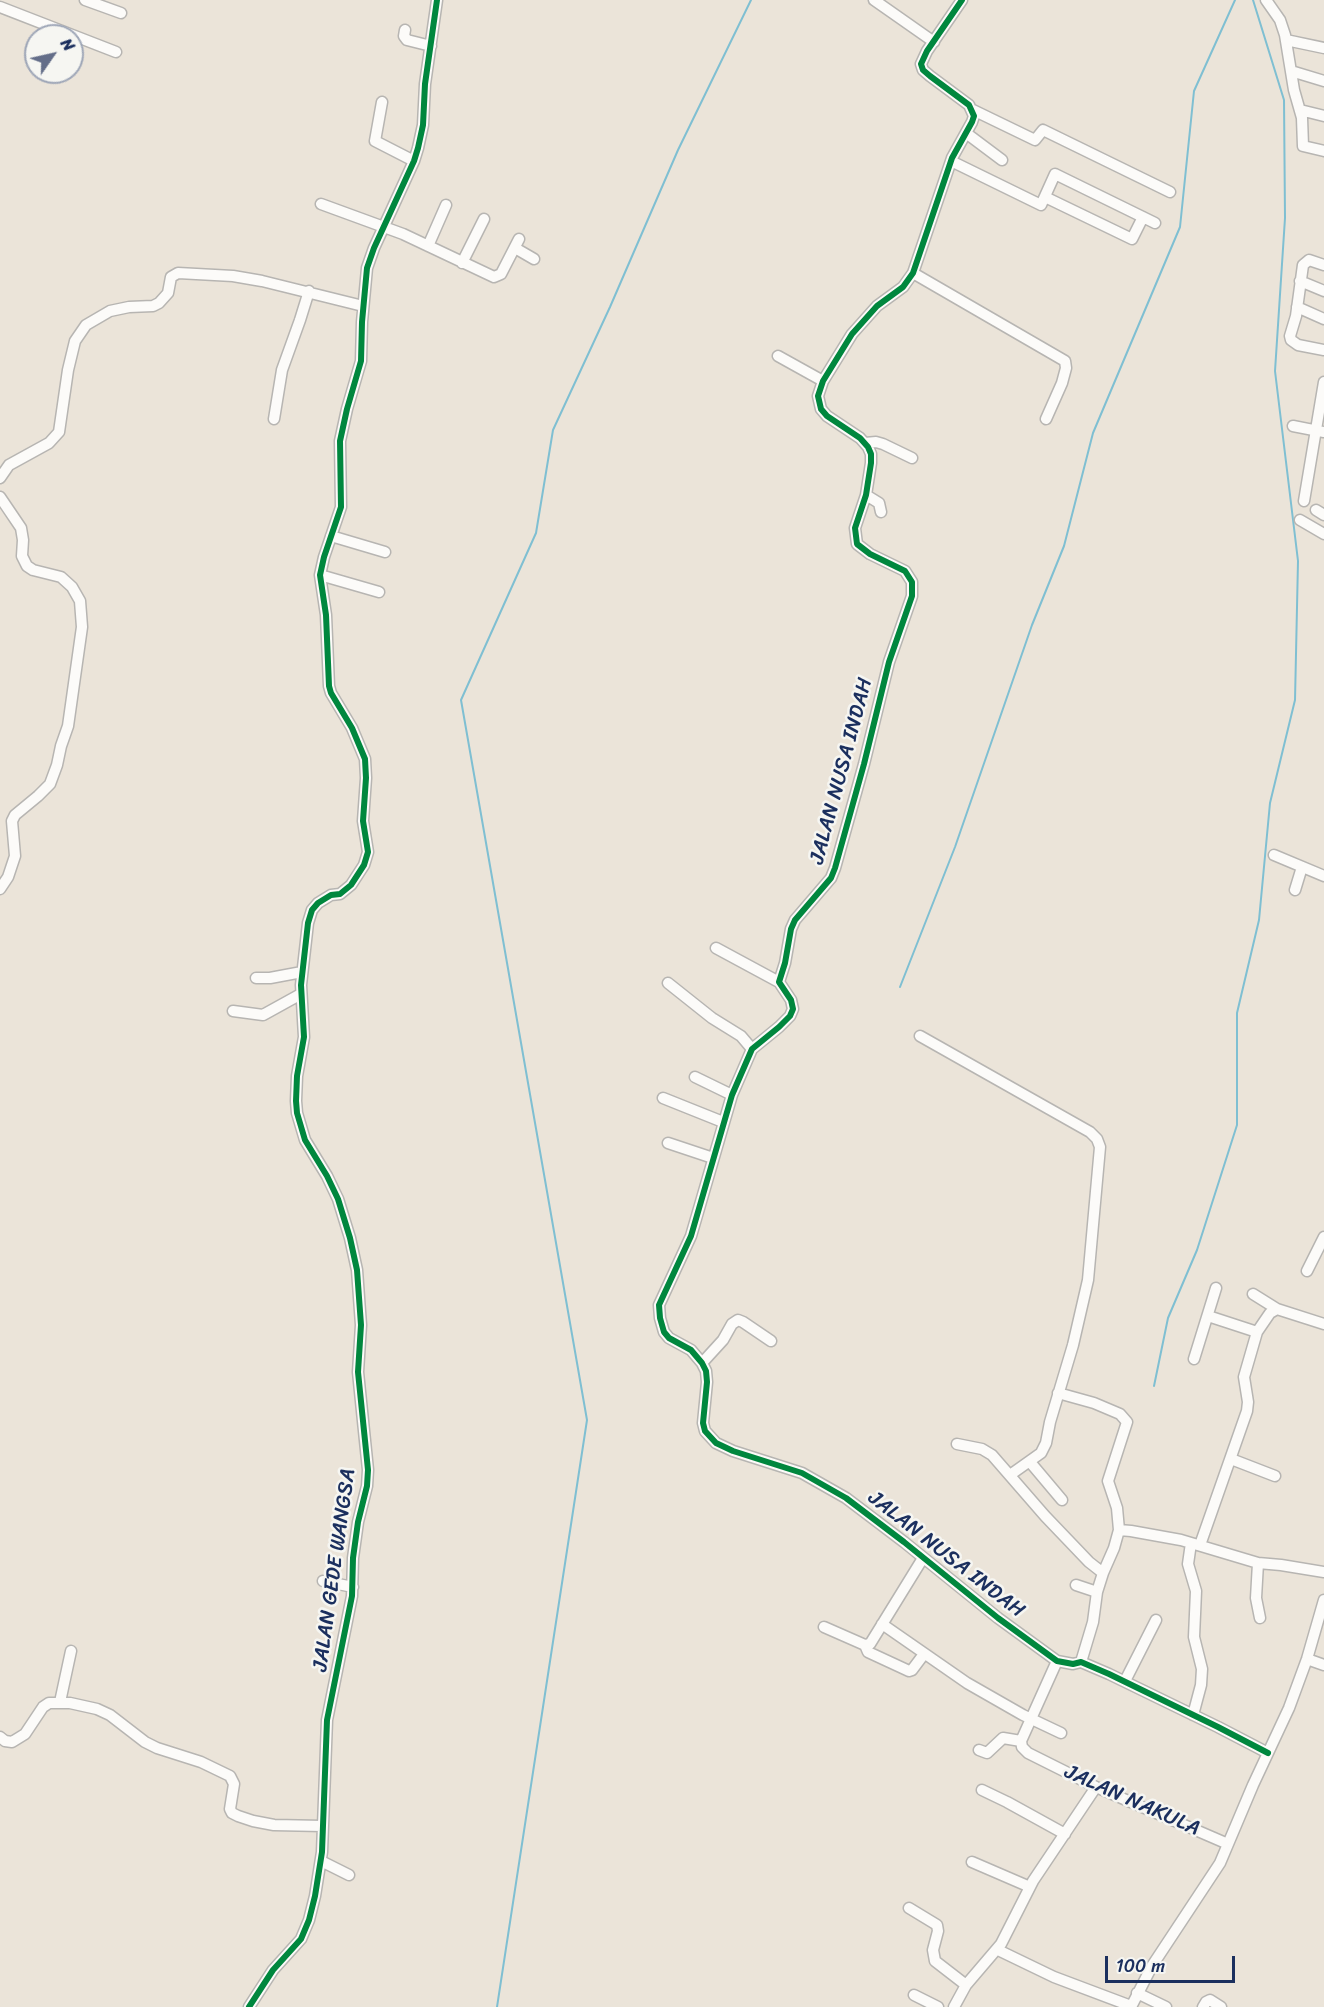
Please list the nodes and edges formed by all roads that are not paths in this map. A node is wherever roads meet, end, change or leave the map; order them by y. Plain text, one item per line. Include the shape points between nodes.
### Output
1 (85, 0) edge
2 (437, 0) edge
3 (874, 0) edge
4 (962, 0) edge
5 (1266, 0) edge
6 (0, 7) edge
7 (121, 13) dead end
8 (405, 30) dead end
9 (1286, 40) junction
10 (934, 42) junction
11 (431, 46) junction
12 (1324, 48) edge
13 (116, 52) dead end
14 (1291, 71) junction
15 (1324, 81) edge
16 (382, 102) dead end
17 (973, 110) junction
18 (1300, 110) junction
19 (1324, 116) edge
20 (966, 134) junction
21 (1324, 151) edge
22 (1002, 160) dead end
23 (414, 161) junction
24 (951, 161) junction
25 (1170, 192) dead end
26 (1045, 196) junction
27 (321, 204) dead end
28 (446, 205) dead end
29 (1143, 217) junction
30 (484, 219) dead end
31 (1155, 223) dead end
32 (384, 226) junction
33 (428, 246) junction
34 (534, 259) dead end
35 (462, 263) junction
36 (1324, 265) edge
37 (913, 273) junction
38 (1300, 281) junction
39 (309, 291) junction
40 (1324, 291) edge
41 (363, 306) junction
42 (1297, 307) junction
43 (1324, 319) edge
44 (1324, 350) edge
45 (778, 356) dead end
46 (823, 381) junction
47 (1324, 382) edge
48 (274, 419) dead end
49 (1046, 419) dead end
50 (1293, 426) dead end
51 (1319, 432) edge
52 (865, 443) junction
53 (912, 458) dead end
54 (0, 478) edge
55 (866, 495) junction
56 (0, 497) edge
57 (1304, 501) dead end
58 (881, 512) dead end
59 (1299, 520) dead end
60 (1324, 534) edge
61 (331, 536) junction
62 (385, 552) dead end
63 (320, 575) junction
64 (379, 592) dead end
65 (1274, 855) dead end
66 (1302, 867) junction
67 (1324, 876) edge
68 (0, 889) edge
69 (1295, 890) dead end
70 (716, 948) dead end
71 (302, 972) junction
72 (256, 978) dead end
73 (779, 982) junction
74 (668, 983) dead end
75 (301, 994) junction
76 (233, 1011) dead end
77 (920, 1036) dead end
78 (752, 1049) junction
79 (695, 1077) dead end
80 (732, 1095) junction
81 (663, 1098) dead end
82 (723, 1122) junction
83 (668, 1143) dead end
84 (713, 1158) junction
85 (1324, 1238) edge
86 (1307, 1271) dead end
87 (1216, 1288) dead end
88 (1253, 1294) dead end
89 (1277, 1309) junction
90 (1208, 1316) junction
91 (1324, 1324) edge
92 (1257, 1332) junction
93 (771, 1341) dead end
94 (1194, 1359) dead end
95 (702, 1363) junction
96 (1058, 1393) junction
97 (957, 1444) dead end
98 (1231, 1459) junction
99 (1030, 1462) junction
100 (1010, 1475) junction
101 (1275, 1476) dead end
102 (1062, 1500) dead end
103 (1119, 1530) junction
104 (1195, 1544) junction
105 (923, 1558) junction
106 (1258, 1563) junction
107 (1324, 1572) edge
108 (1102, 1573) junction
109 (323, 1581) dead end
110 (1076, 1585) dead end
111 (353, 1587) junction
112 (1097, 1592) junction
113 (1324, 1600) edge
114 (1260, 1618) dead end
115 (1156, 1620) dead end
116 (882, 1624) junction
117 (824, 1627) dead end
118 (866, 1645) junction
119 (70, 1651) dead end
120 (924, 1654) junction
121 (1307, 1659) junction
122 (1057, 1661) junction
123 (1081, 1662) junction
124 (1324, 1665) edge
125 (1125, 1681) junction
126 (60, 1702) junction
127 (1193, 1715) junction
128 (1031, 1719) junction
129 (1061, 1732) dead end
130 (0, 1737) edge
131 (1021, 1741) junction
132 (979, 1750) dead end
133 (1268, 1753) junction
134 (1096, 1787) junction
135 (982, 1790) dead end
136 (323, 1826) junction
137 (1065, 1834) junction
138 (1228, 1844) junction
139 (321, 1861) junction
140 (972, 1862) dead end
141 (349, 1875) dead end
142 (1030, 1887) junction
143 (909, 1908) dead end
144 (998, 1950) junction
145 (966, 1985) junction
146 (1137, 1993) junction
147 (915, 1995) dead end
148 (934, 2006) edge
149 (1131, 2006) edge
150 (249, 2007) edge
151 (954, 2007) edge
152 (1166, 2007) edge
153 (1203, 2007) edge
154 (1221, 2007) edge

1 - 7 street
2 - 11 street, JALAN GEDE WANGSA
3 - 10 street
4 - 10 street
5 - 9 street via 1280,20
6 - 13 street
8 - 11 street via 407,40
9 - 12 street
9 - 14 street
10 - 17 street via 922,58 923,69
11 - 23 street, JALAN GEDE WANGSA via 423,125
14 - 15 street
14 - 18 street
16 - 23 street via 375,141
17 - 20 street
17 - 25 street via 1035,140 1043,130
18 - 19 street
18 - 21 street via 1303,146
20 - 22 street
20 - 24 street
23 - 32 street, JALAN GEDE WANGSA
24 - 26 street via 1041,205
24 - 37 street
26 - 29 street via 1132,239
26 - 29 street via 1055,174
27 - 32 street
28 - 33 street
29 - 31 street
30 - 35 street
32 - 33 street
32 - 41 street, JALAN GEDE WANGSA via 367,268
33 - 35 street
34 - 35 street via 517,243 497,277
36 - 38 street via 1305,262
37 - 46 street via 903,287 868,314
37 - 49 street via 1065,362 1062,383
38 - 40 street
38 - 42 street
39 - 41 street
39 - 48 street via 284,365
39 - 54 street via 233,276 178,273 171,277 168,293 159,303 110,311 86,325 75,341 58,432 49,443 9,465
41 - 61 street, JALAN GEDE WANGSA via 361,361 341,434 340,507
42 - 43 street
42 - 44 street via 1291,340
45 - 46 street
46 - 52 street via 818,396 821,409
47 - 51 street
50 - 51 street
51 - 57 street
52 - 53 street via 876,442
52 - 55 street, JALAN NUSA INDAH via 872,464
55 - 58 street via 879,503
55 - 73 street, JALAN NUSA INDAH via 855,528 857,544 905,571 913,587 887,669 835,868 823,889 795,920
56 - 68 street via 21,528 22,556 27,566 61,577 72,587 80,602 82,627 68,726 51,784 15,814 15,856
59 - 60 street
61 - 62 street
61 - 63 street, JALAN GEDE WANGSA
63 - 64 street
63 - 71 street, JALAN GEDE WANGSA via 329,686 365,759 363,821 368,852 347,889 324,898 312,910
65 - 66 street
66 - 67 street
66 - 69 street
70 - 73 street
71 - 72 street
71 - 75 street, JALAN GEDE WANGSA
73 - 78 street via 793,1009 779,1027
74 - 78 street via 741,1036
75 - 76 street via 263,1015
75 - 111 street, JALAN GEDE WANGSA via 304,1037 297,1076 297,1113 305,1140 341,1209 359,1287 358,1372 368,1470 358,1522
77 - 96 street via 1097,1139 1100,1147 1088,1280
78 - 80 street
79 - 80 street
80 - 82 street
81 - 82 street
82 - 84 street
83 - 84 street
84 - 95 street via 691,1236 659,1305 664,1332 692,1350
85 - 86 street
87 - 90 street
88 - 89 street
89 - 91 street
89 - 92 street
90 - 92 street
90 - 94 street
92 - 98 street via 1244,1377 1247,1411
93 - 95 street via 738,1320
95 - 105 street, JALAN NUSA INDAH via 707,1382 703,1423 710,1438 733,1452 802,1473 823,1484
96 - 99 street via 1046,1443
96 - 103 street via 1094,1403 1126,1418 1108,1481
97 - 100 street via 987,1451
98 - 101 street
98 - 104 street
99 - 100 street
99 - 102 street
100 - 108 street
103 - 104 street
103 - 108 street
104 - 106 street
104 - 127 street via 1188,1564 1196,1591 1194,1637 1202,1669
105 - 116 street
105 - 122 street, JALAN NUSA INDAH
106 - 107 street
106 - 114 street via 1256,1598
108 - 112 street
109 - 111 street
110 - 112 street
111 - 136 street, JALAN GEDE WANGSA via 327,1720
112 - 123 street
113 - 121 street
115 - 125 street
116 - 118 street
116 - 120 street
117 - 118 street
118 - 120 street via 868,1652 909,1671
119 - 126 street
120 - 128 street
121 - 124 street
121 - 133 street
122 - 123 street
122 - 128 street
123 - 125 street
125 - 127 street
126 - 130 street via 43,1707 25,1734 16,1740 5,1741
126 - 136 street via 104,1712 145,1742 225,1773 233,1780 230,1809 238,1816 274,1825
127 - 133 street
128 - 129 street
128 - 131 street
131 - 132 street via 1003,1738 987,1753
131 - 134 street, JALAN NAKULA via 1022,1747 1037,1757
133 - 138 street
134 - 137 street
134 - 138 street, JALAN NAKULA
135 - 137 street
136 - 139 street, JALAN GEDE WANGSA
137 - 142 street
138 - 146 street via 1220,1863
139 - 141 street
139 - 150 street, JALAN GEDE WANGSA via 304,1933
140 - 142 street
142 - 144 street
143 - 145 street via 937,1925 935,1961
144 - 145 street
144 - 149 street via 1054,1977
145 - 151 street
146 - 149 street
146 - 152 street
147 - 148 street
153 - 154 street via 1210,2000

